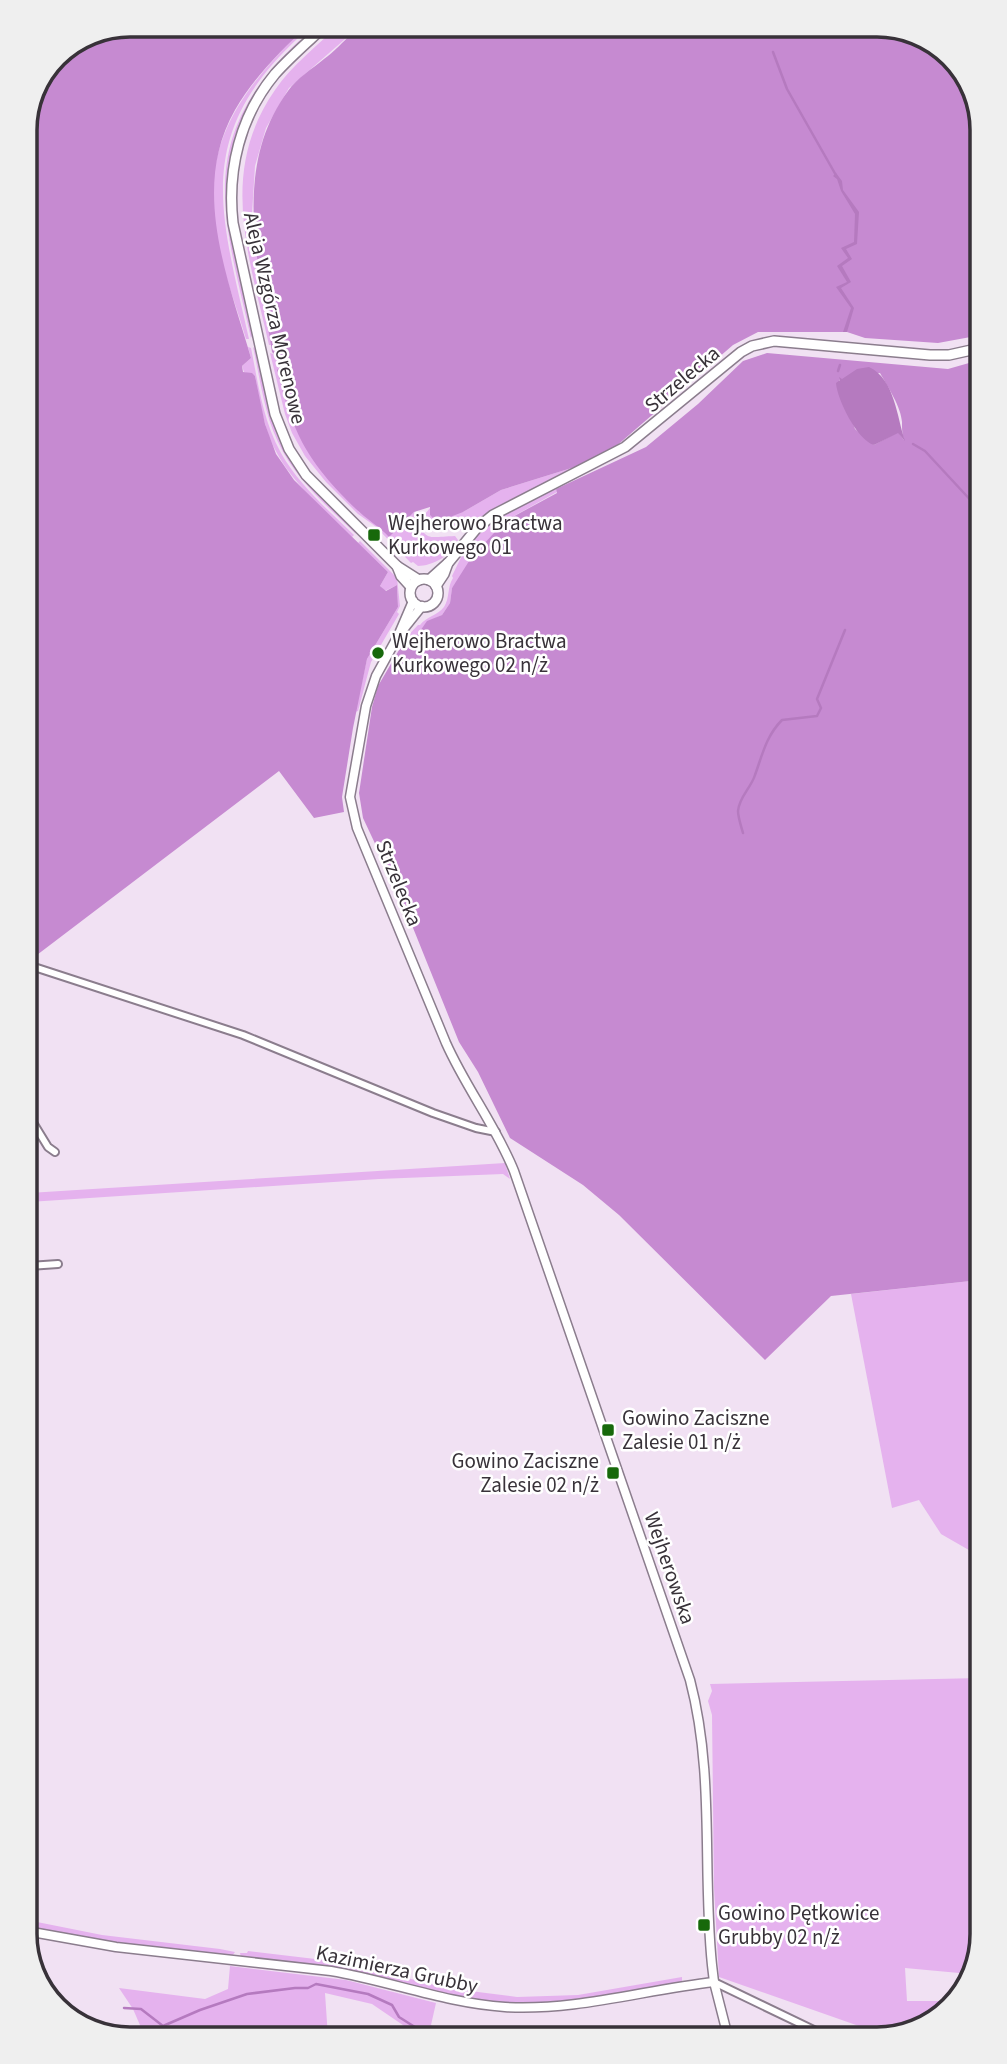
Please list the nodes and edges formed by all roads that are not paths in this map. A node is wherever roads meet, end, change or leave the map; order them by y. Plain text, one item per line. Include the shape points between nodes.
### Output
1 (313, 37) edge
2 (970, 350) edge
3 (424, 583) junction
4 (418, 604) junction
5 (37, 970) edge
6 (37, 1128) edge
7 (496, 1132) junction
8 (55, 1152) dead end
9 (58, 1264) dead end
10 (37, 1265) edge
11 (37, 1934) edge
12 (714, 1982) junction
13 (725, 2027) edge
14 (808, 2027) edge

1 - 3 main road, Aleja Wzgórza Morenowe via 254,104 233,168 233,223 284,439 306,475 397,566
2 - 3 main road, Strzelecka via 940,355 774,341 752,346 625,447 493,515 477,528 444,574
3 - 4 main road via 410,592
3 - 4 main road, Strzelecka via 437,596 432,604
4 - 7 street, Strzelecka via 368,698 351,807 446,1043
5 - 7 street via 243,1035 433,1113
6 - 8 street
7 - 12 street, Wejherowska via 531,1220 699,1714
9 - 10 street
11 - 12 street, Kazimierza Grubby via 331,1971 435,1997 499,2006 579,2005
12 - 13 street, Wejherowska
12 - 14 street

